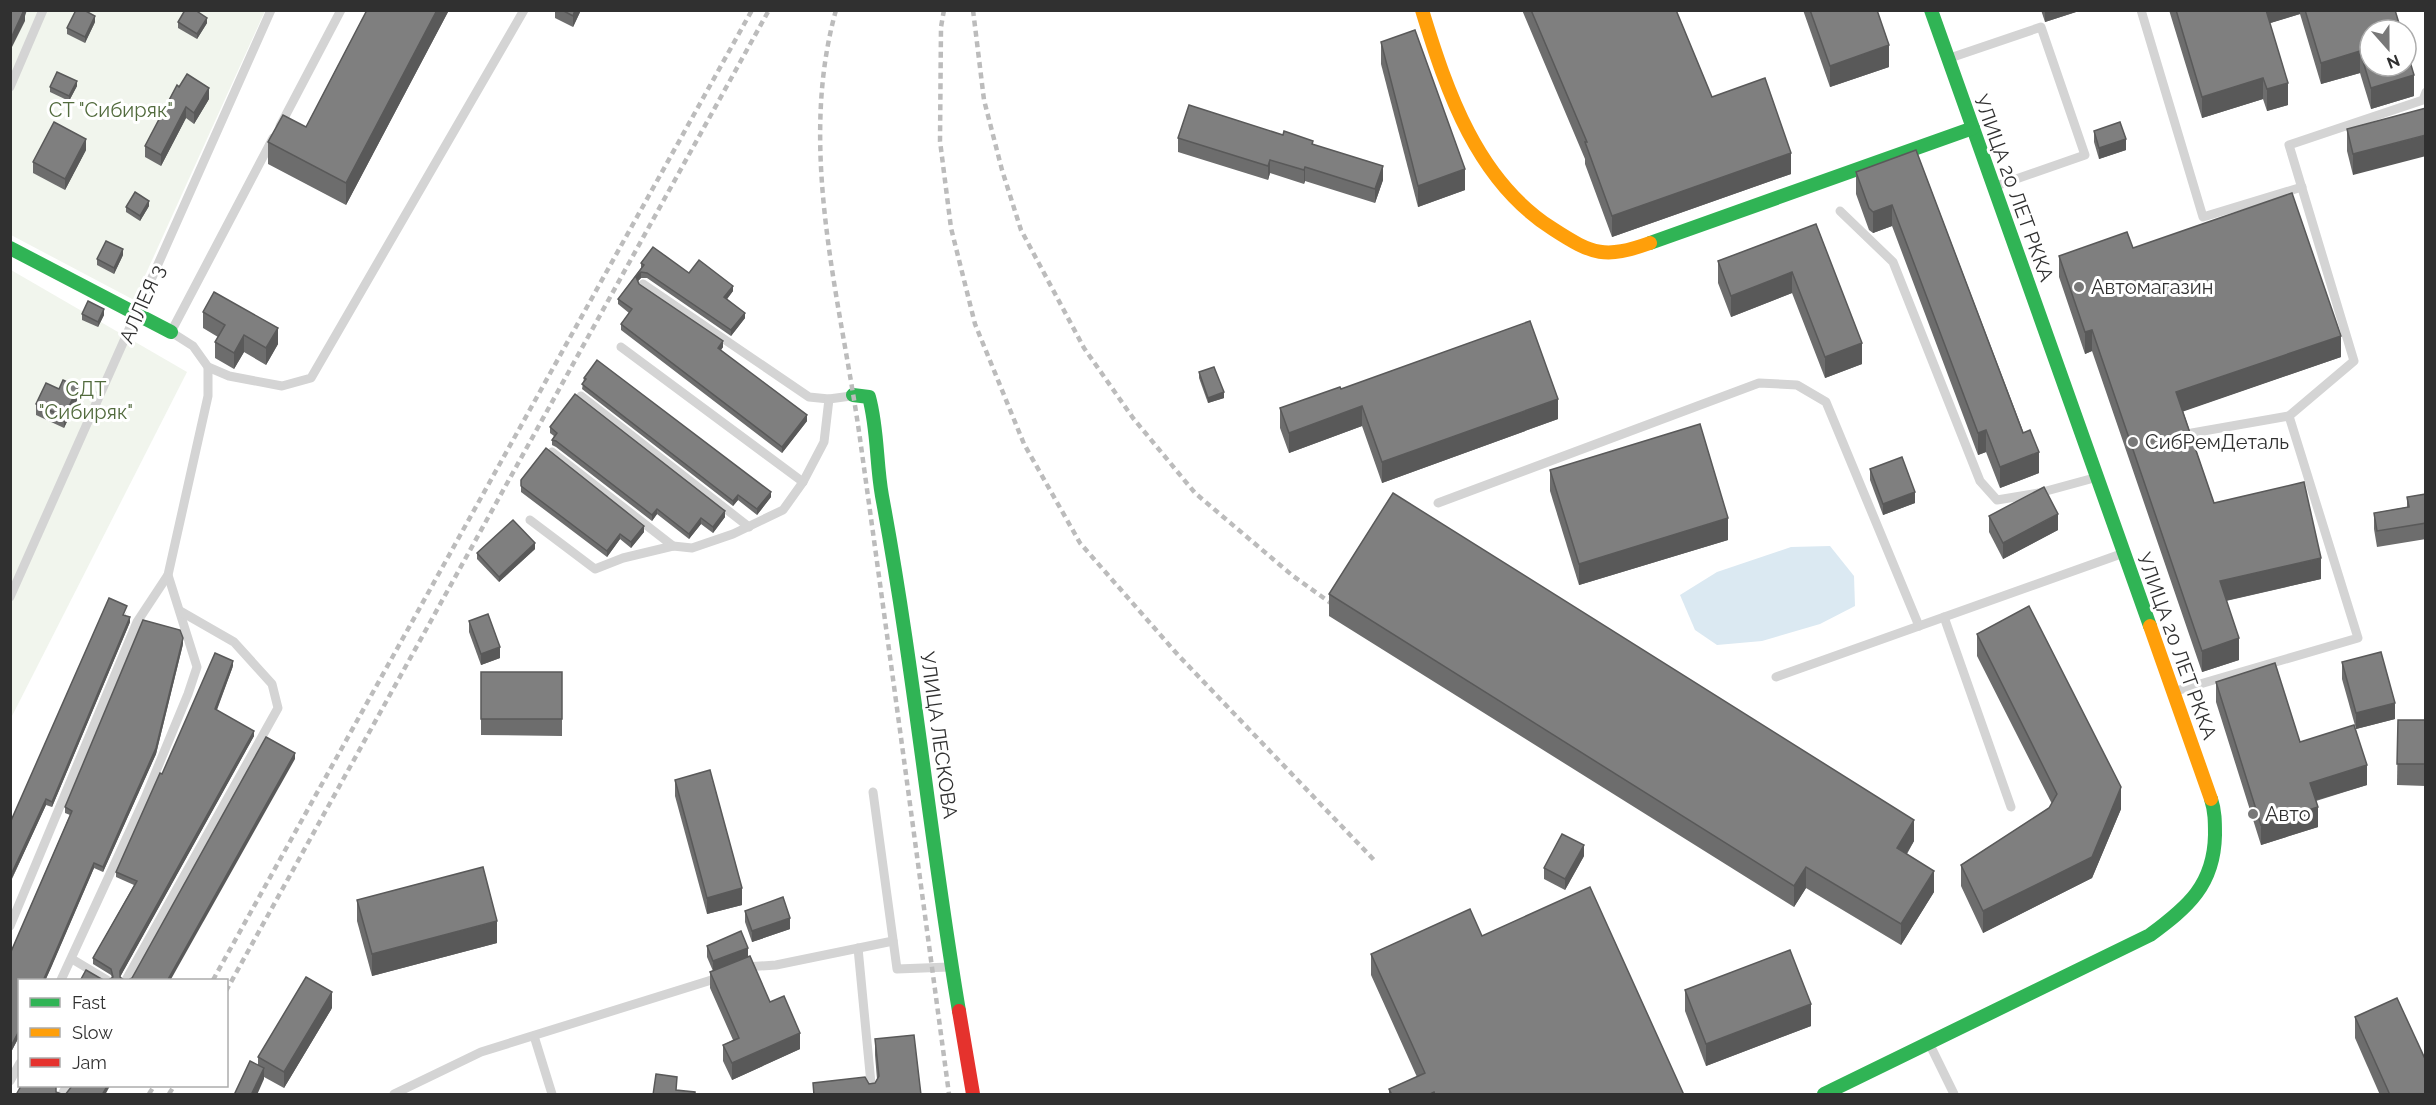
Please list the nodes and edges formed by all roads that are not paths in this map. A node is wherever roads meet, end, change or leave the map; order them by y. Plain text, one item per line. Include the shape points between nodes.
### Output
1 (43, 10) edge
2 (271, 10) edge
3 (341, 10) edge
4 (524, 10) edge
5 (1422, 10) edge
6 (1931, 10) edge
7 (2141, 10) edge
8 (1948, 59) junction
9 (10, 87) edge
10 (2426, 92) edge
11 (1973, 128) junction
12 (1993, 186) junction
13 (2302, 187) junction
14 (1840, 211) dead end
15 (10, 248) edge
16 (643, 284) edge
17 (137, 316) junction
18 (171, 332) junction
19 (621, 347) dead end
20 (208, 366) junction
21 (853, 395) joint
22 (581, 396) edge
23 (829, 399) junction
24 (2289, 416) junction
25 (2192, 433) edge
26 (552, 452) edge
27 (2099, 477) dead end
28 (803, 482) junction
29 (1438, 503) dead end
30 (530, 520) dead end
31 (749, 527) junction
32 (673, 546) junction
33 (2124, 553) junction
34 (168, 575) junction
35 (10, 597) edge
36 (180, 611) junction
37 (1944, 617) junction
38 (1918, 626) junction
39 (1776, 677) dead end
40 (2173, 692) junction
41 (873, 792) dead end
42 (2012, 807) dead end
43 (10, 926) edge
44 (893, 941) junction
45 (858, 948) junction
46 (72, 959) junction
47 (951, 967) junction
48 (62, 979) edge
49 (104, 979) edge
50 (127, 979) edge
51 (534, 1036) junction
52 (1930, 1045) junction
53 (18, 1067) edge
54 (10, 1081) edge
55 (394, 1095) edge
56 (552, 1095) edge
57 (872, 1095) edge
58 (973, 1095) edge
59 (1824, 1095) edge
60 (1954, 1095) edge

1 - 9 lane
2 - 17 lane, АЛЛЕЯ 3
3 - 18 lane
4 - 20 lane via 311,378 282,387
5 - 11 street via 1441,74 1470,138 1504,188 1547,228 1595,252 1623,253
6 - 8 street, УЛИЦА 20 ЛЕТ РККА
7 - 13 lane via 2203,217
8 - 11 street, УЛИЦА 20 ЛЕТ РККА
8 - 12 lane via 2041,27 2085,155
10 - 13 lane via 2423,100 2289,145
11 - 12 street, УЛИЦА 20 ЛЕТ РККА
12 - 33 street, УЛИЦА 20 ЛЕТ РККА
13 - 24 lane via 2354,362
14 - 27 lane via 1893,262 1980,481 1997,500
15 - 17 street
16 - 23 lane via 808,397
17 - 18 street
17 - 35 lane, АЛЛЕЯ 3
18 - 20 lane via 193,346
19 - 28 lane
20 - 34 lane via 208,396
21 - 23 lane
21 - 47 street, УЛИЦА ЛЕСКОВА via 869,397 874,416 881,492 899,588
22 - 31 lane
23 - 28 lane via 824,442
24 - 25 lane
24 - 40 lane via 2358,638
26 - 32 lane
28 - 31 lane via 783,510
29 - 38 lane via 1759,383 1797,385 1826,402
30 - 32 lane via 595,569
31 - 32 lane via 692,548
33 - 37 lane
33 - 40 street, УЛИЦА 20 ЛЕТ РККА
34 - 36 lane
34 - 43 lane via 137,622
36 - 46 lane via 197,667 145,798
36 - 50 lane via 234,642 272,684 278,708
37 - 38 lane
37 - 42 lane
38 - 39 lane
40 - 52 street, УЛИЦА 20 ЛЕТ РККА via 2215,810 2209,875 2187,908 2150,935
41 - 44 lane
44 - 45 lane
44 - 47 lane via 897,969
45 - 51 lane via 776,965 748,966
45 - 57 lane
46 - 48 lane
46 - 49 lane
47 - 58 street, УЛИЦА ЛЕСКОВА
51 - 55 lane via 481,1052
51 - 56 lane
52 - 59 street, УЛИЦА 20 ЛЕТ РККА
52 - 60 lane
53 - 54 lane

